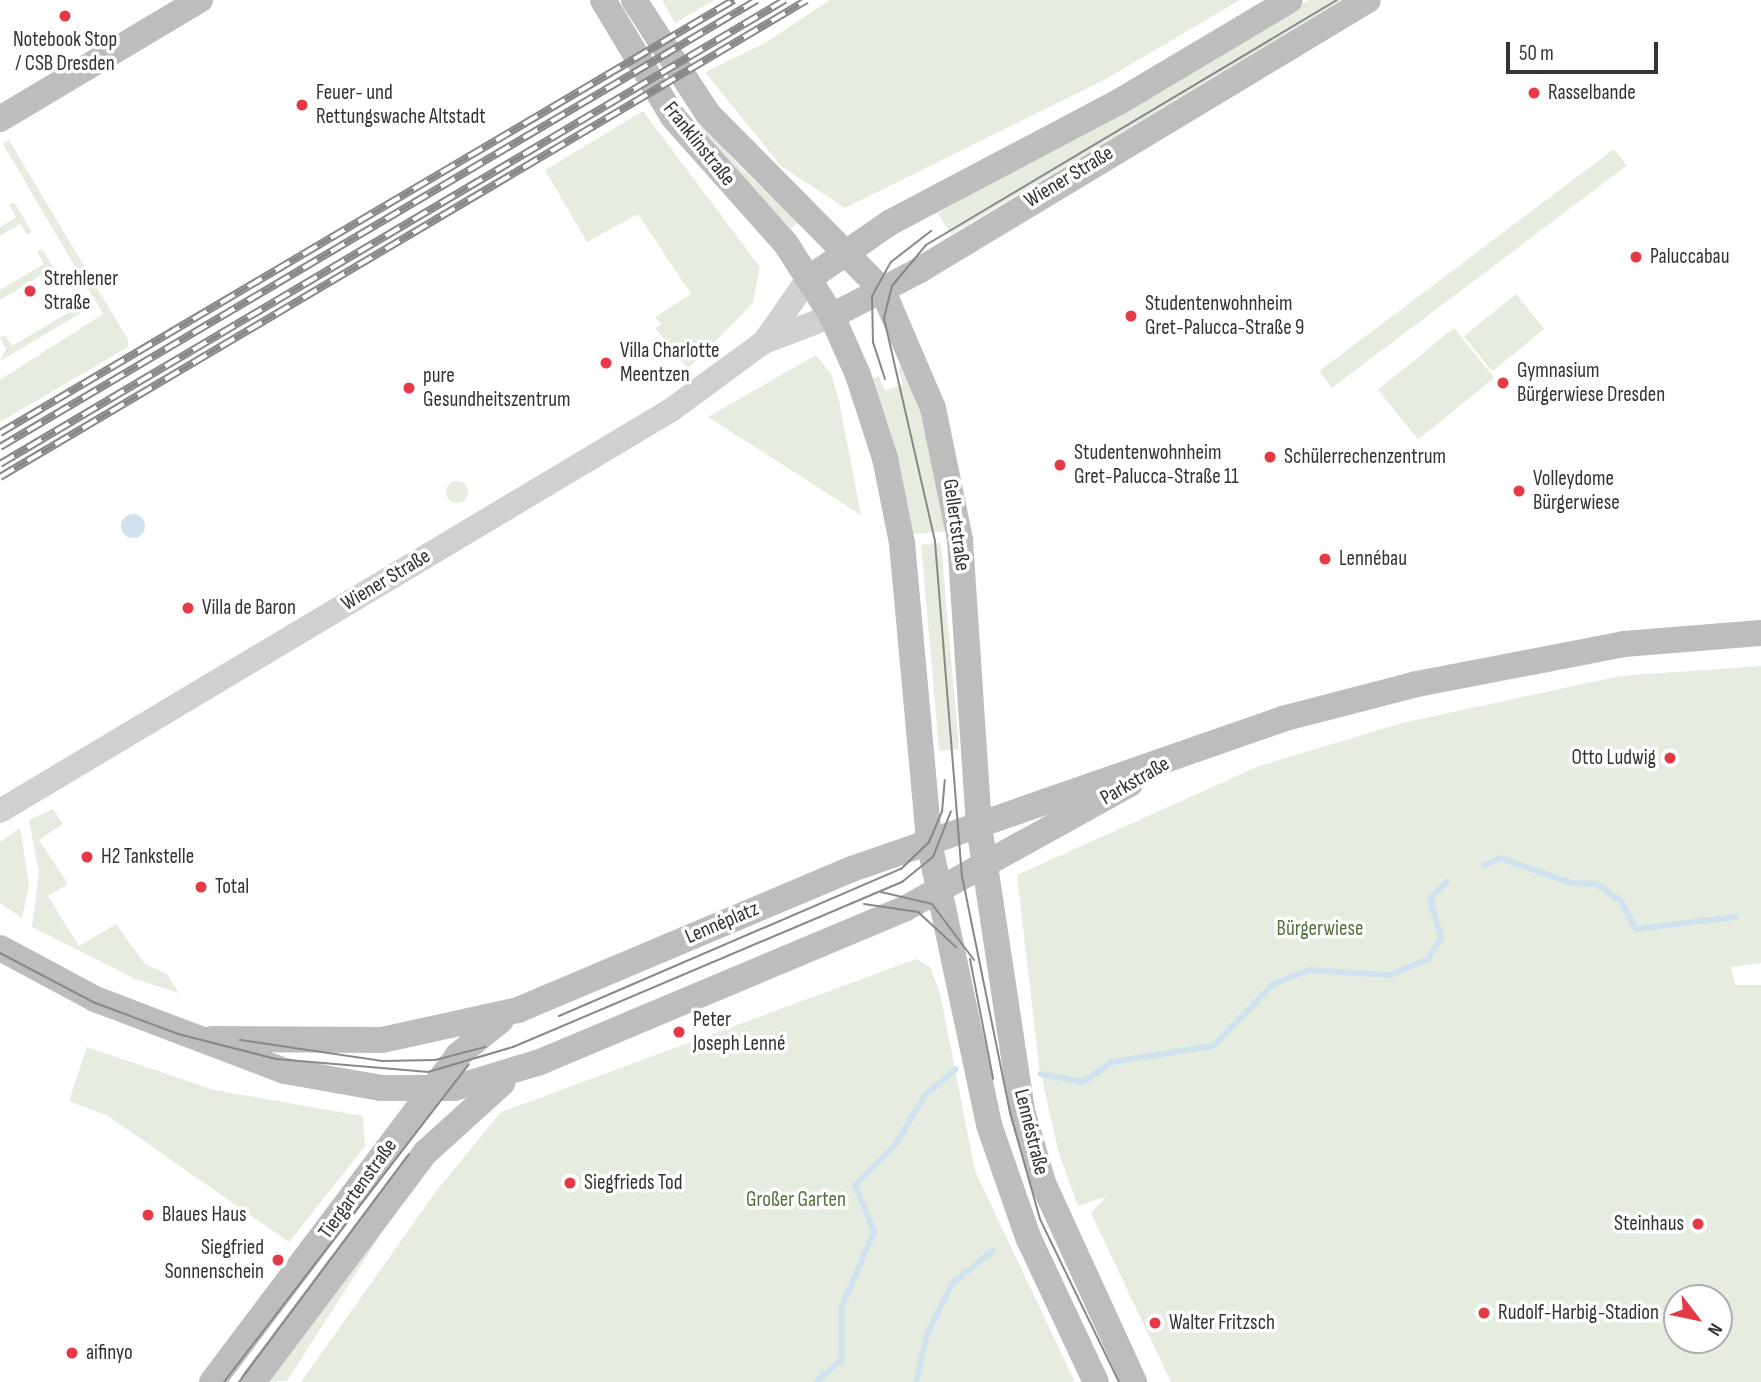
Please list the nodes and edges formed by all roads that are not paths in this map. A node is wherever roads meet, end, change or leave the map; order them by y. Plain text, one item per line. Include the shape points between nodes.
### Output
1 (201, 0) edge
2 (603, 0) edge
3 (634, 0) edge
4 (1290, 0) edge
5 (1368, 0) edge
6 (0, 119) edge
7 (846, 251) junction
8 (808, 279) junction
9 (883, 291) junction
10 (832, 316) junction
11 (764, 342) junction
12 (1761, 633) edge
13 (1177, 757) junction
14 (1, 810) edge
15 (979, 826) junction
16 (929, 842) junction
17 (986, 865) junction
18 (941, 889) junction
19 (0, 948) edge
20 (518, 1010) junction
21 (212, 1039) junction
22 (540, 1062) junction
23 (432, 1090) junction
24 (212, 1382) edge
25 (253, 1382) edge
26 (1096, 1382) edge
27 (1134, 1382) edge

1 - 6 main road
2 - 8 main road, Franklinstraße via 673,117 786,244
3 - 7 main road, Franklinstraße via 708,114 774,187
4 - 7 main road, Wiener Straße
5 - 9 main road, Wiener Straße
7 - 8 main road, Wiener Straße
7 - 9 main road, Gellertstraße
8 - 10 main road
8 - 11 street, Wiener Straße
9 - 10 main road, Wiener Straße
9 - 15 main road, Gellertstraße via 933,408 953,483
10 - 11 street, Wiener Straße
10 - 16 main road via 886,458 902,544
11 - 14 street, Wiener Straße via 671,410
12 - 13 main road via 1624,644 1442,678 1327,706
13 - 15 main road, Parkstraße
13 - 17 main road, Parkstraße
15 - 16 main road, Lennéplatz
15 - 17 main road
16 - 18 main road
16 - 20 main road, Lennéplatz
17 - 18 main road
17 - 27 main road, Lennéstraße via 1022,1111 1043,1183
18 - 22 main road
18 - 26 main road, Lennéstraße via 1003,1176
19 - 21 main road via 95,999
20 - 21 main road via 382,1040
20 - 23 main road, Tiergartenstraße via 477,1036
21 - 23 main road via 285,1071 368,1087
22 - 23 main road
22 - 25 main road, Tiergartenstraße via 487,1092 426,1152
23 - 24 main road, Tiergartenstraße

